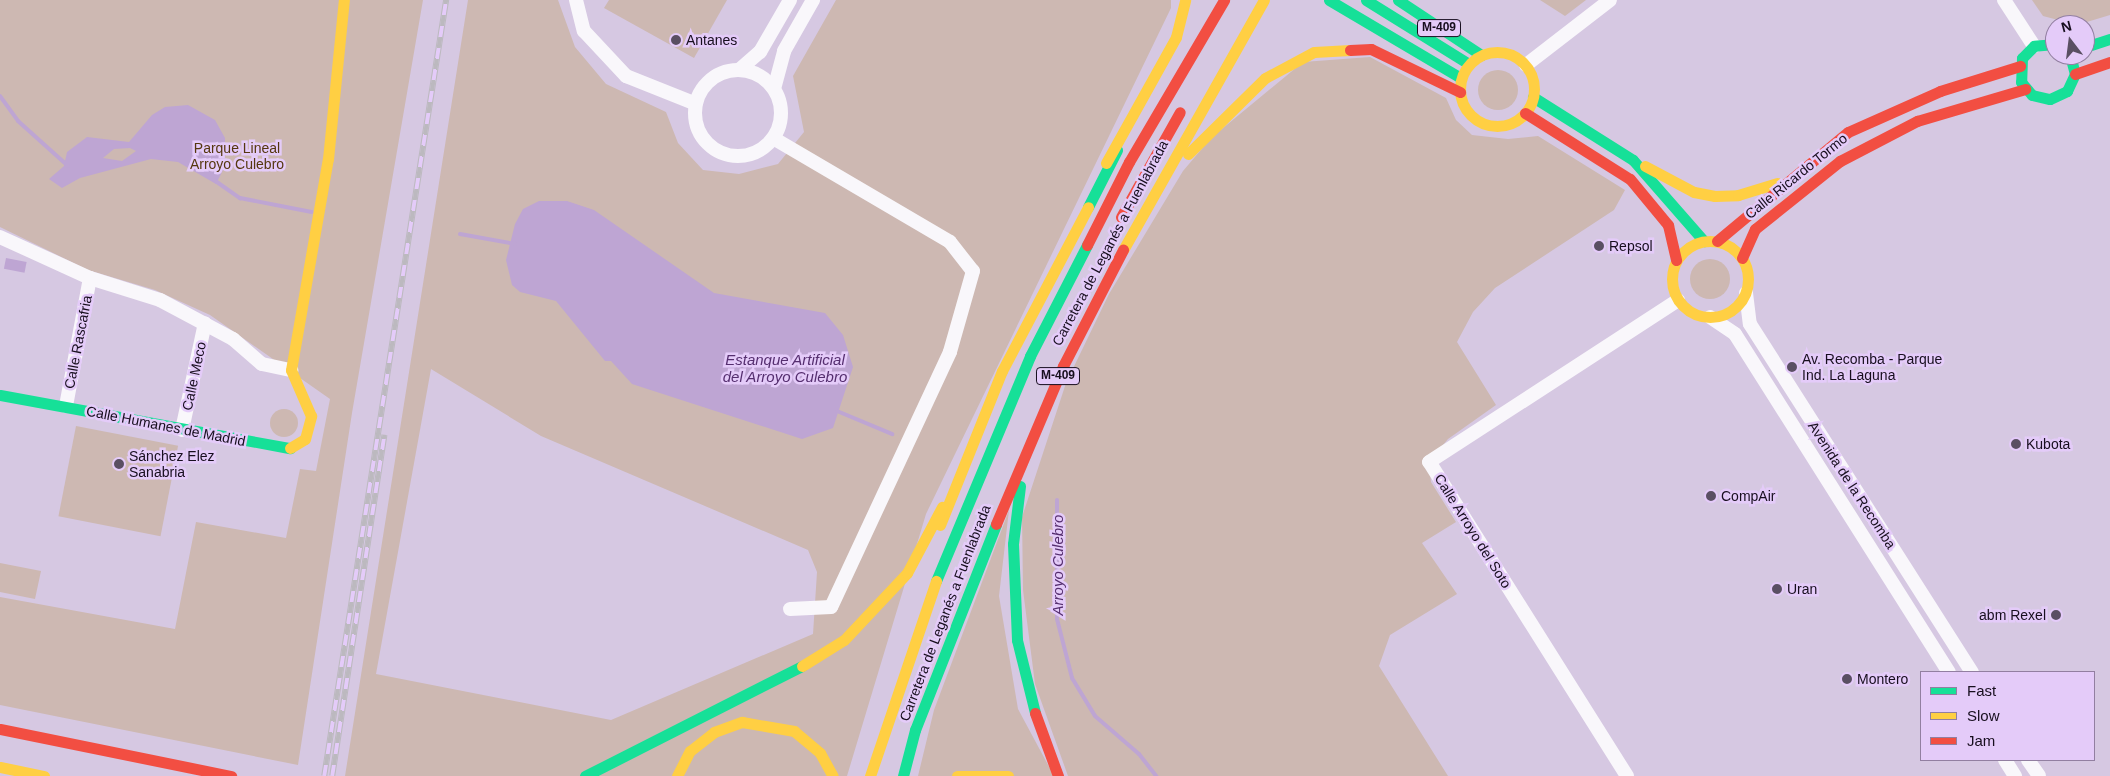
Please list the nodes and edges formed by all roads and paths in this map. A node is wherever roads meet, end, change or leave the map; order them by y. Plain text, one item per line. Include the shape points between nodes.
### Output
1 (344, 0) edge
2 (576, 0) edge
3 (790, 0) edge
4 (813, 0) edge
5 (1184, 0) edge
6 (1224, 0) edge
7 (1264, 0) edge
8 (1329, 0) edge
9 (1366, 0) edge
10 (1398, 0) edge
11 (1610, 0) edge
12 (2004, 0) edge
13 (1193, 24) dead end
14 (2110, 39) edge
15 (2095, 44) edge
16 (2045, 45) edge
17 (2034, 46) junction
18 (1480, 55) junction
19 (2110, 62) edge
20 (1469, 64) junction
21 (2073, 65) edge
22 (1526, 66) junction
23 (2020, 66) junction
24 (739, 70) junction
25 (2076, 74) junction
26 (1461, 78) junction
27 (2025, 88) junction
28 (774, 89) junction
29 (1460, 92) junction
30 (1533, 97) junction
31 (1186, 102) dead end
32 (696, 104) junction
33 (1525, 113) junction
34 (773, 138) junction
35 (1633, 160) junction
36 (1790, 178) junction
37 (1090, 197) junction
38 (1115, 229) dead end
39 (0, 237) edge
40 (1704, 241) junction
41 (1717, 241) junction
42 (1742, 258) junction
43 (1676, 260) junction
44 (1115, 264) junction
45 (90, 278) junction
46 (1746, 293) junction
47 (1678, 300) junction
48 (1710, 317) junction
49 (205, 323) junction
50 (1063, 366) junction
51 (291, 370) junction
52 (0, 395) edge
53 (66, 406) junction
54 (182, 430) junction
55 (962, 467) junction
56 (921, 576) dead end
57 (790, 609) dead end
58 (1948, 671) edge
59 (1971, 671) edge
60 (0, 729) edge
61 (2006, 761) edge
62 (2029, 761) edge
63 (0, 767) edge
64 (44, 776) edge
65 (231, 776) edge
66 (585, 776) edge
67 (677, 776) edge
68 (833, 776) edge
69 (870, 776) edge
70 (903, 776) edge
71 (957, 776) edge
72 (1008, 776) edge
73 (1058, 776) edge
74 (1627, 776) edge
75 (2015, 776) edge
76 (2039, 776) edge

1 - 51 main road via 328,159
2 - 32 street via 584,31 626,76
3 - 24 street via 760,52
4 - 28 street via 784,51
5 - 37 main road via 1176,37
6 - 69 main road, Carretera de Leganés a Fuenlabrada / M-409 via 1128,162 1030,356 926,603
7 - 44 main road, M-409
8 - 26 main road
9 - 20 main road
10 - 18 main road, M-409
11 - 22 street
12 - 17 street
13 - 37 main road
14 - 15 main road
16 - 17 main road
17 - 23 main road
18 - 20 main road
18 - 22 main road via 1505,52
19 - 25 main road
20 - 26 main road
21 - 25 main road
22 - 30 main road via 1533,80
23 - 27 main road
23 - 36 main road, Calle Ricardo Tormo via 1940,91 1848,132
24 - 28 street via 765,79
24 - 32 street via 711,79
25 - 27 main road via 2067,91 2050,99
26 - 29 main road
27 - 42 main road, Calle Ricardo Tormo via 1916,121 1840,161 1755,229
28 - 34 street via 781,114
29 - 33 main road via 1469,114 1491,126 1515,121
29 - 44 main road, M-409 via 1371,49 1314,52 1282,67 1218,121 1182,160 1144,229
30 - 33 main road
30 - 35 main road
31 - 38 main road, Carretera de Leganés a Fuenlabrada
32 - 34 street via 700,132 720,152 749,154
33 - 43 main road via 1630,179 1668,225
34 - 57 street via 950,242 972,271 950,352 831,607
35 - 36 main road via 1694,192 1715,196 1738,195
35 - 40 main road
36 - 41 main road, Calle Ricardo Tormo
37 - 55 main road via 1002,371
39 - 45 street
40 - 41 main road
40 - 43 main road via 1684,251
41 - 42 main road
42 - 46 main road via 1748,275
43 - 47 main road via 1672,280
44 - 50 main road, M-409
45 - 49 street via 160,300
45 - 53 street, Calle Rascafria
46 - 48 main road via 1732,310
46 - 59 street, Avenida de la Recomba via 1750,324
47 - 48 main road via 1687,309
47 - 74 street, Calle Arroyo del Soto via 1429,462
48 - 58 street, Avenida de la Recomba via 1735,334
49 - 51 street via 262,364
49 - 54 street, Calle Meco
50 - 70 main road, M-409 via 986,544 915,730
50 - 73 main road via 1025,468 1013,544 1017,640 1025,684
51 - 54 main road, Calle Humanes de Madrid via 311,416 305,439 286,449
52 - 53 main road, Calle Humanes de Madrid
53 - 54 main road, Calle Humanes de Madrid
55 - 56 main road
55 - 66 main road via 907,573 844,640 796,670
60 - 65 main road
61 - 75 street
62 - 76 street
63 - 64 main road
67 - 68 main road via 690,751 714,732 742,722 794,731 820,753
71 - 72 main road

